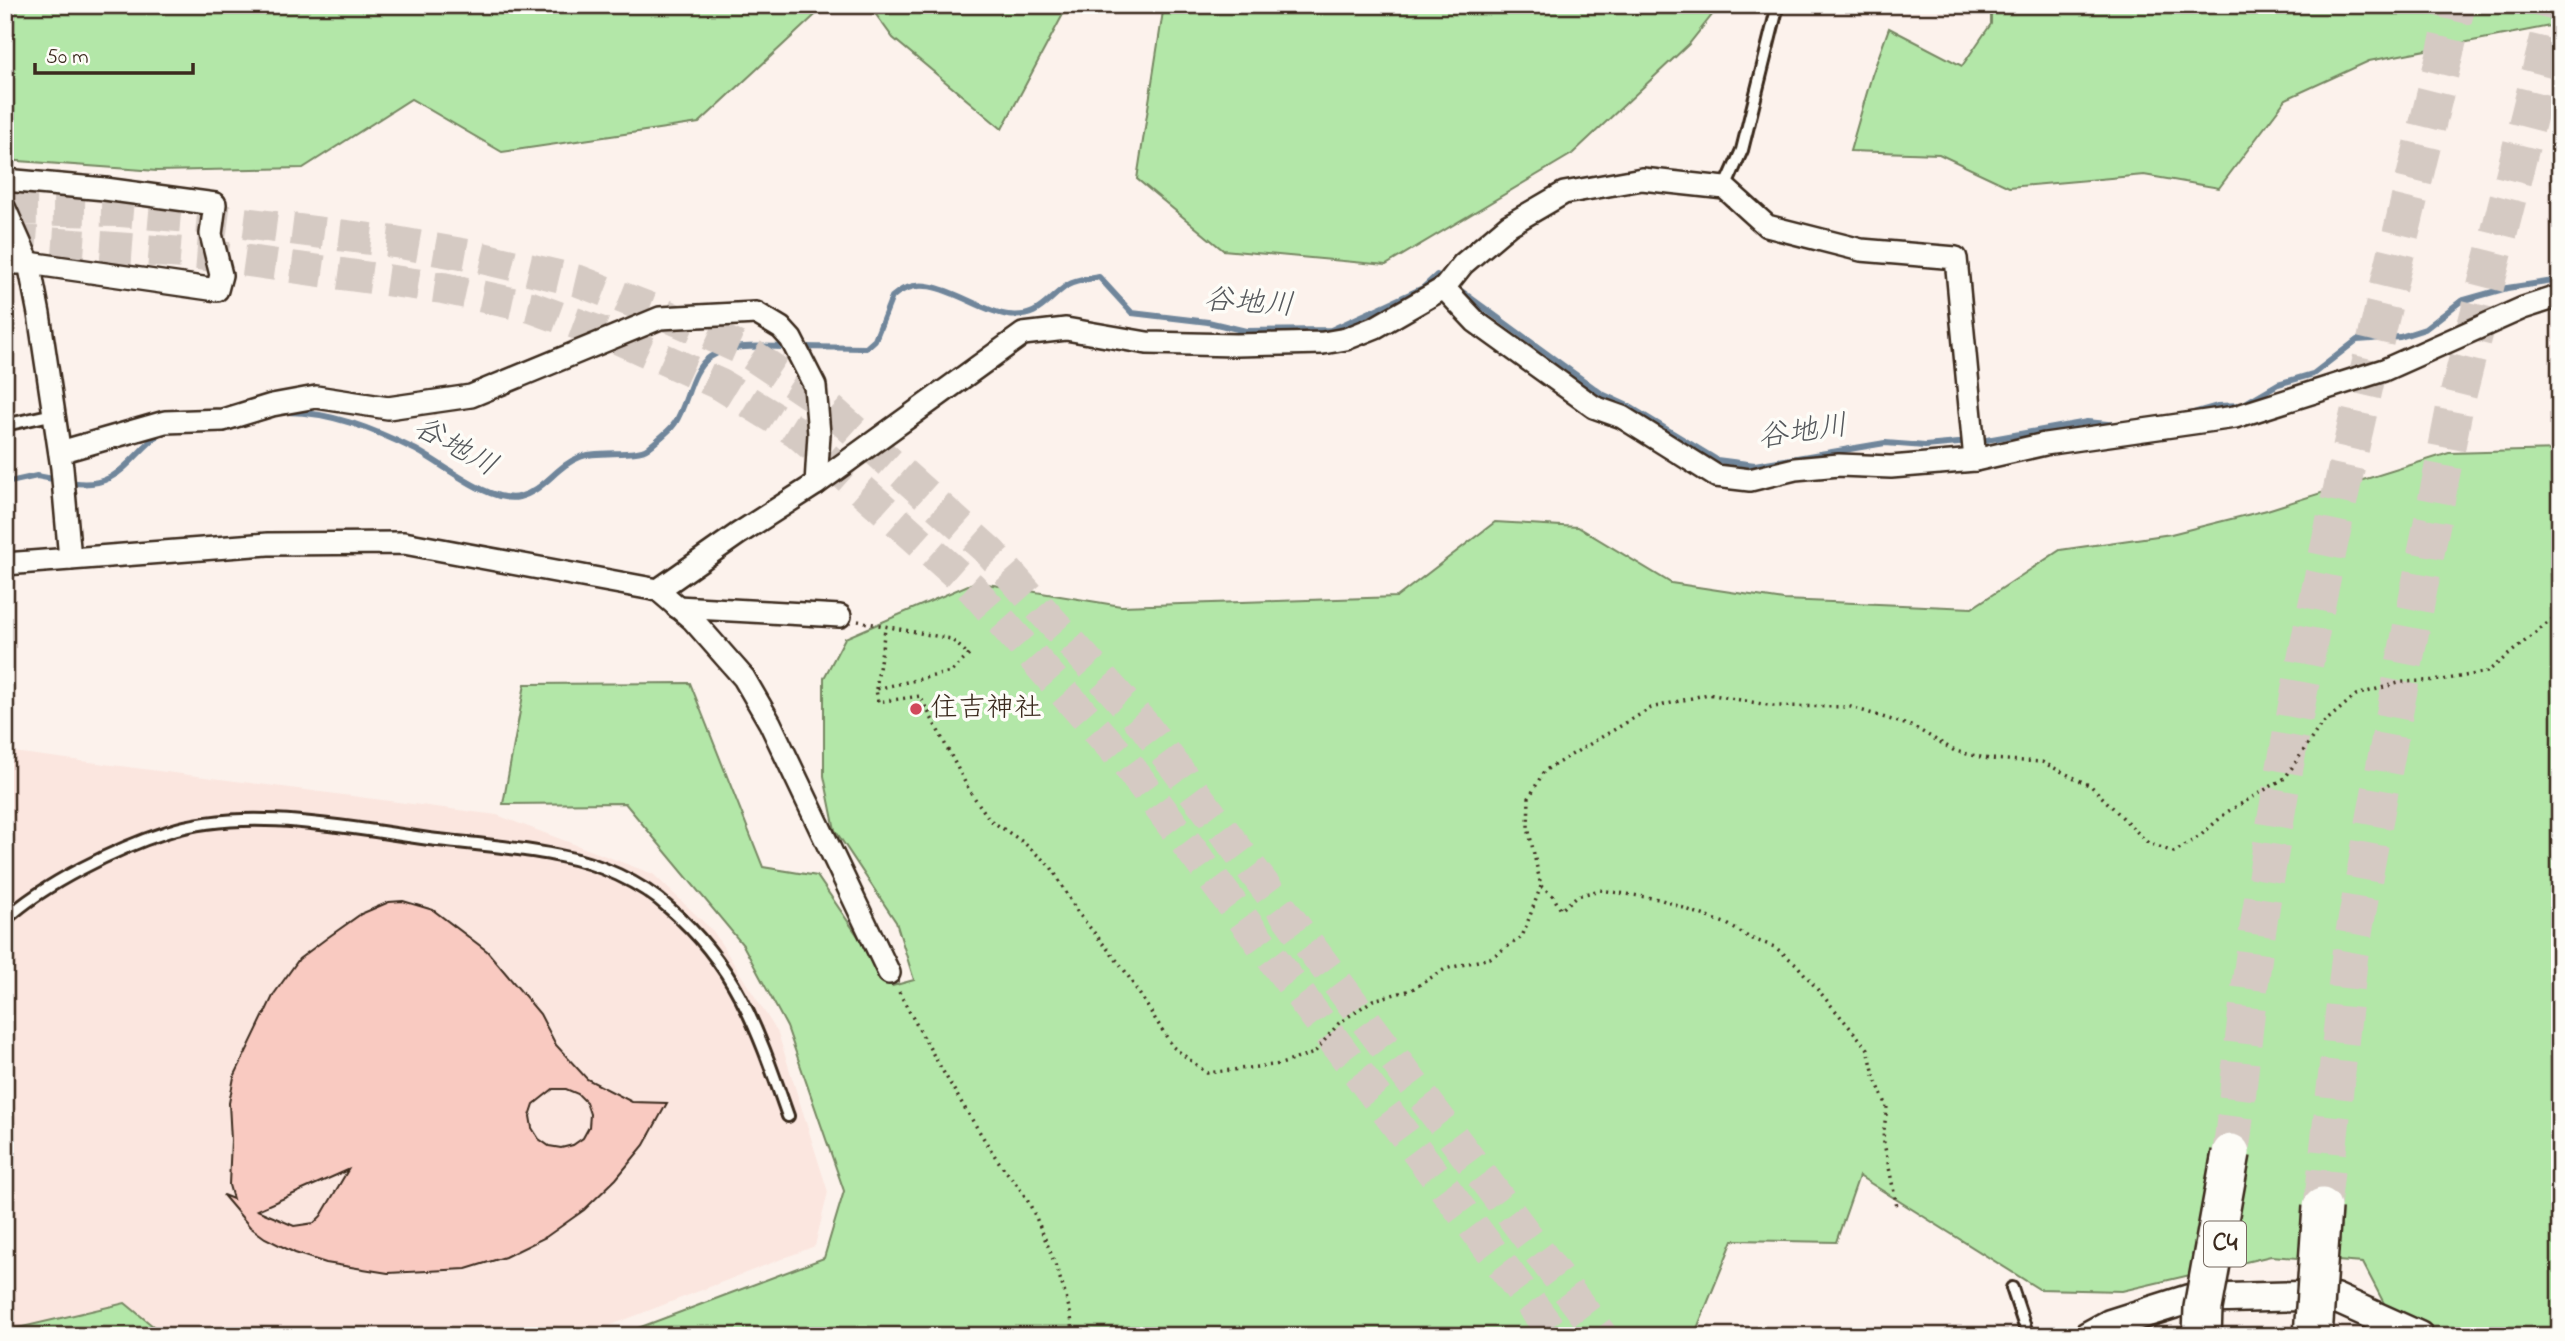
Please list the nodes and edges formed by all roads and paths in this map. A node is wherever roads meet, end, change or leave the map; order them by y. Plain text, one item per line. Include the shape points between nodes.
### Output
1 (1778, 5) edge
2 (5, 180) edge
3 (1725, 188) junction
4 (5, 209) edge
5 (5, 263) edge
6 (29, 263) junction
7 (1444, 288) junction
8 (2560, 296) edge
9 (54, 414) junction
10 (5, 425) edge
11 (60, 452) junction
12 (1975, 460) junction
13 (816, 484) junction
14 (69, 559) junction
15 (5, 564) edge
16 (658, 590) junction
17 (677, 607) junction
18 (2560, 613) edge
19 (840, 616) joint
20 (885, 628) junction
21 (876, 689) junction
22 (1541, 886) junction
23 (5, 920) edge
24 (889, 972) joint
25 (788, 1116) dead end
26 (1897, 1207) dead end
27 (2322, 1207) tunnel mouth
28 (2012, 1288) dead end
29 (1072, 1336) edge
30 (2028, 1336) edge
31 (2088, 1336) edge
32 (2202, 1336) edge
33 (2220, 1336) edge
34 (2313, 1336) edge
35 (2419, 1336) edge

1 - 3 lane via 1742,150
2 - 6 street via 215,204 211,234 221,275 217,290
3 - 7 street via 1642,179 1564,193 1509,225 1463,264
3 - 12 street via 1767,226 1861,250 1956,258
4 - 6 street
5 - 6 street
6 - 9 street
7 - 12 street via 1476,322 1594,407 1622,417 1717,476 1751,480 1839,465 1891,467
7 - 13 street via 1376,327 1323,343 1147,343 1066,329 1023,334
8 - 12 street via 2384,370 2235,417 2045,444
9 - 10 lane
9 - 11 street
11 - 13 street via 165,422 223,420 316,397 388,408 471,396 660,318 756,313 781,328 798,349 818,395
11 - 14 street
13 - 16 street
14 - 15 street
14 - 16 street via 268,544 404,542
16 - 17 street
17 - 19 street
17 - 24 street via 744,678
18 - 22 path via 2487,672 2402,682 2356,695 2320,726 2286,778 2227,812 2174,852 2148,843 2091,786 2065,771 2042,762 1955,751 1914,727 1851,707 1773,706 1708,694 1650,708 1544,771 1530,798 1528,827
19 - 20 path
20 - 21 path
20 - 21 path via 951,639 969,655 951,672
21 - 22 path via 878,702 920,696 969,790 990,820 1051,867 1173,1047 1207,1073 1281,1064 1314,1052 1339,1023 1373,1000 1412,990 1445,969 1490,958 1522,937
22 - 26 path via 1561,910 1577,896 1600,890 1659,899 1727,924 1750,939 1775,947 1796,964 1868,1049 1887,1107 1883,1138
23 - 25 lane via 39,892 90,865 168,831 224,822 274,818 562,856 615,873 668,906 705,943 756,1024
24 - 29 path via 933,1057 1029,1204 1068,1298
27 - 34 highway, bridge
28 - 30 lane
31 - 35 street via 2110,1324 2189,1299 2301,1296 2335,1298
32 - 33 highway, C4, bridge via 2231,1153

